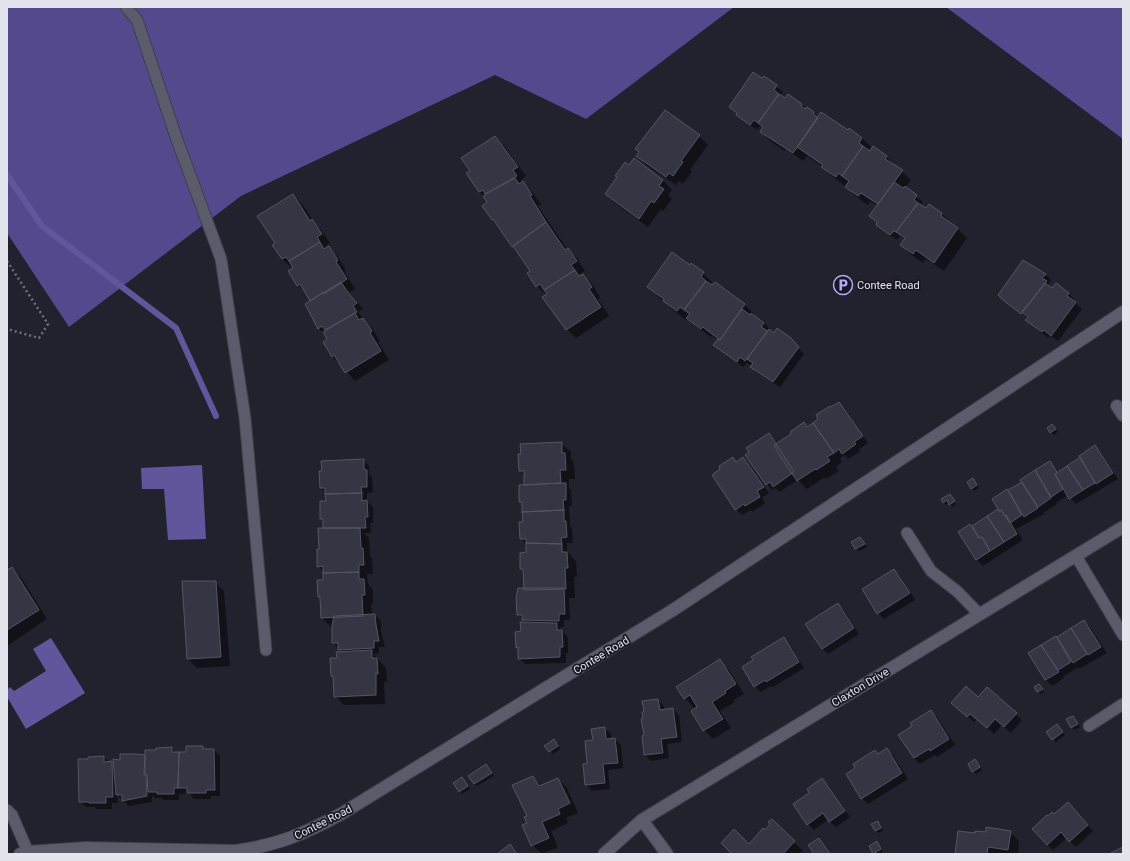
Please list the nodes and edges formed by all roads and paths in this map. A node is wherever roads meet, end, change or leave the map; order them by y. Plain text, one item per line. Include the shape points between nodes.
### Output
1 (126, 7) edge
2 (7, 261) edge
3 (1123, 312) edge
4 (7, 329) edge
5 (1123, 527) edge
6 (907, 532) dead end
7 (1076, 556) junction
8 (979, 614) junction
9 (1123, 635) edge
10 (266, 650) dead end
11 (1123, 704) edge
12 (1089, 726) dead end
13 (7, 810) edge
14 (642, 820) junction
15 (24, 853) edge
16 (604, 854) edge
17 (667, 854) edge

1 - 10 lane via 137,20 176,137 222,259 245,418
2 - 4 path via 48,324 39,338
3 - 15 street, Contee Road via 673,610 321,825 281,842 236,851 85,848
5 - 7 street, Claxton Drive
6 - 8 lane via 931,571 958,592
7 - 8 street, Claxton Drive
7 - 9 lane
8 - 14 street, Claxton Drive
11 - 12 lane
13 - 15 lane, Contee Road via 12,815
14 - 16 street, Claxton Drive
14 - 17 street

